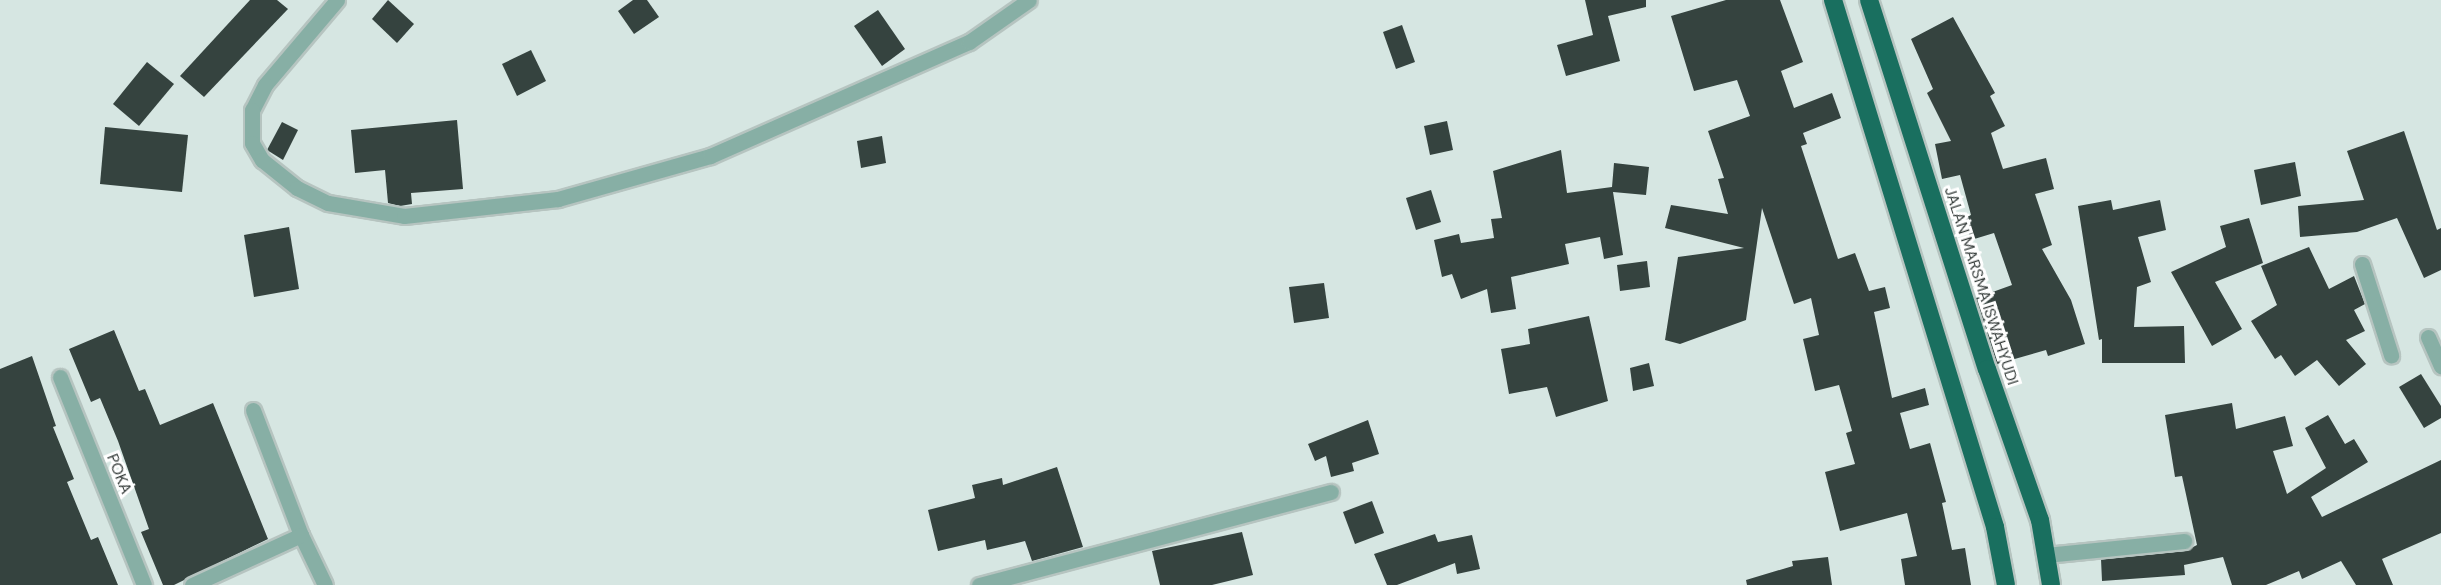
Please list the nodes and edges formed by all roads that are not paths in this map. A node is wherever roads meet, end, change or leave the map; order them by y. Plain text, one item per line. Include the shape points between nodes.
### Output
1 (337, 0) edge
2 (1029, 0) edge
3 (1833, 0) edge
4 (1869, 0) edge
5 (2362, 264) dead end
6 (2428, 337) dead end
7 (2391, 355) dead end
8 (2441, 366) edge
9 (60, 377) dead end
10 (253, 410) dead end
11 (1331, 492) dead end
12 (301, 535) junction
13 (2184, 541) dead end
14 (2046, 555) junction
15 (144, 585) edge
16 (192, 585) edge
17 (325, 585) edge
18 (979, 585) edge
19 (2006, 585) edge
20 (2051, 585) edge

1 - 2 street via 265,85 252,110 252,143 262,160 297,188 318,198 404,216 558,199 710,156 969,42
3 - 19 highway via 1995,527
4 - 14 highway, JALAN MARSMA ISWAHYUDI via 1987,369 2040,520
5 - 7 street
6 - 8 street
9 - 15 street, POKA
10 - 12 street
11 - 18 street
12 - 16 street
12 - 17 street
13 - 14 street
14 - 20 highway, JALAN MARSMA ISWAHYUDI

